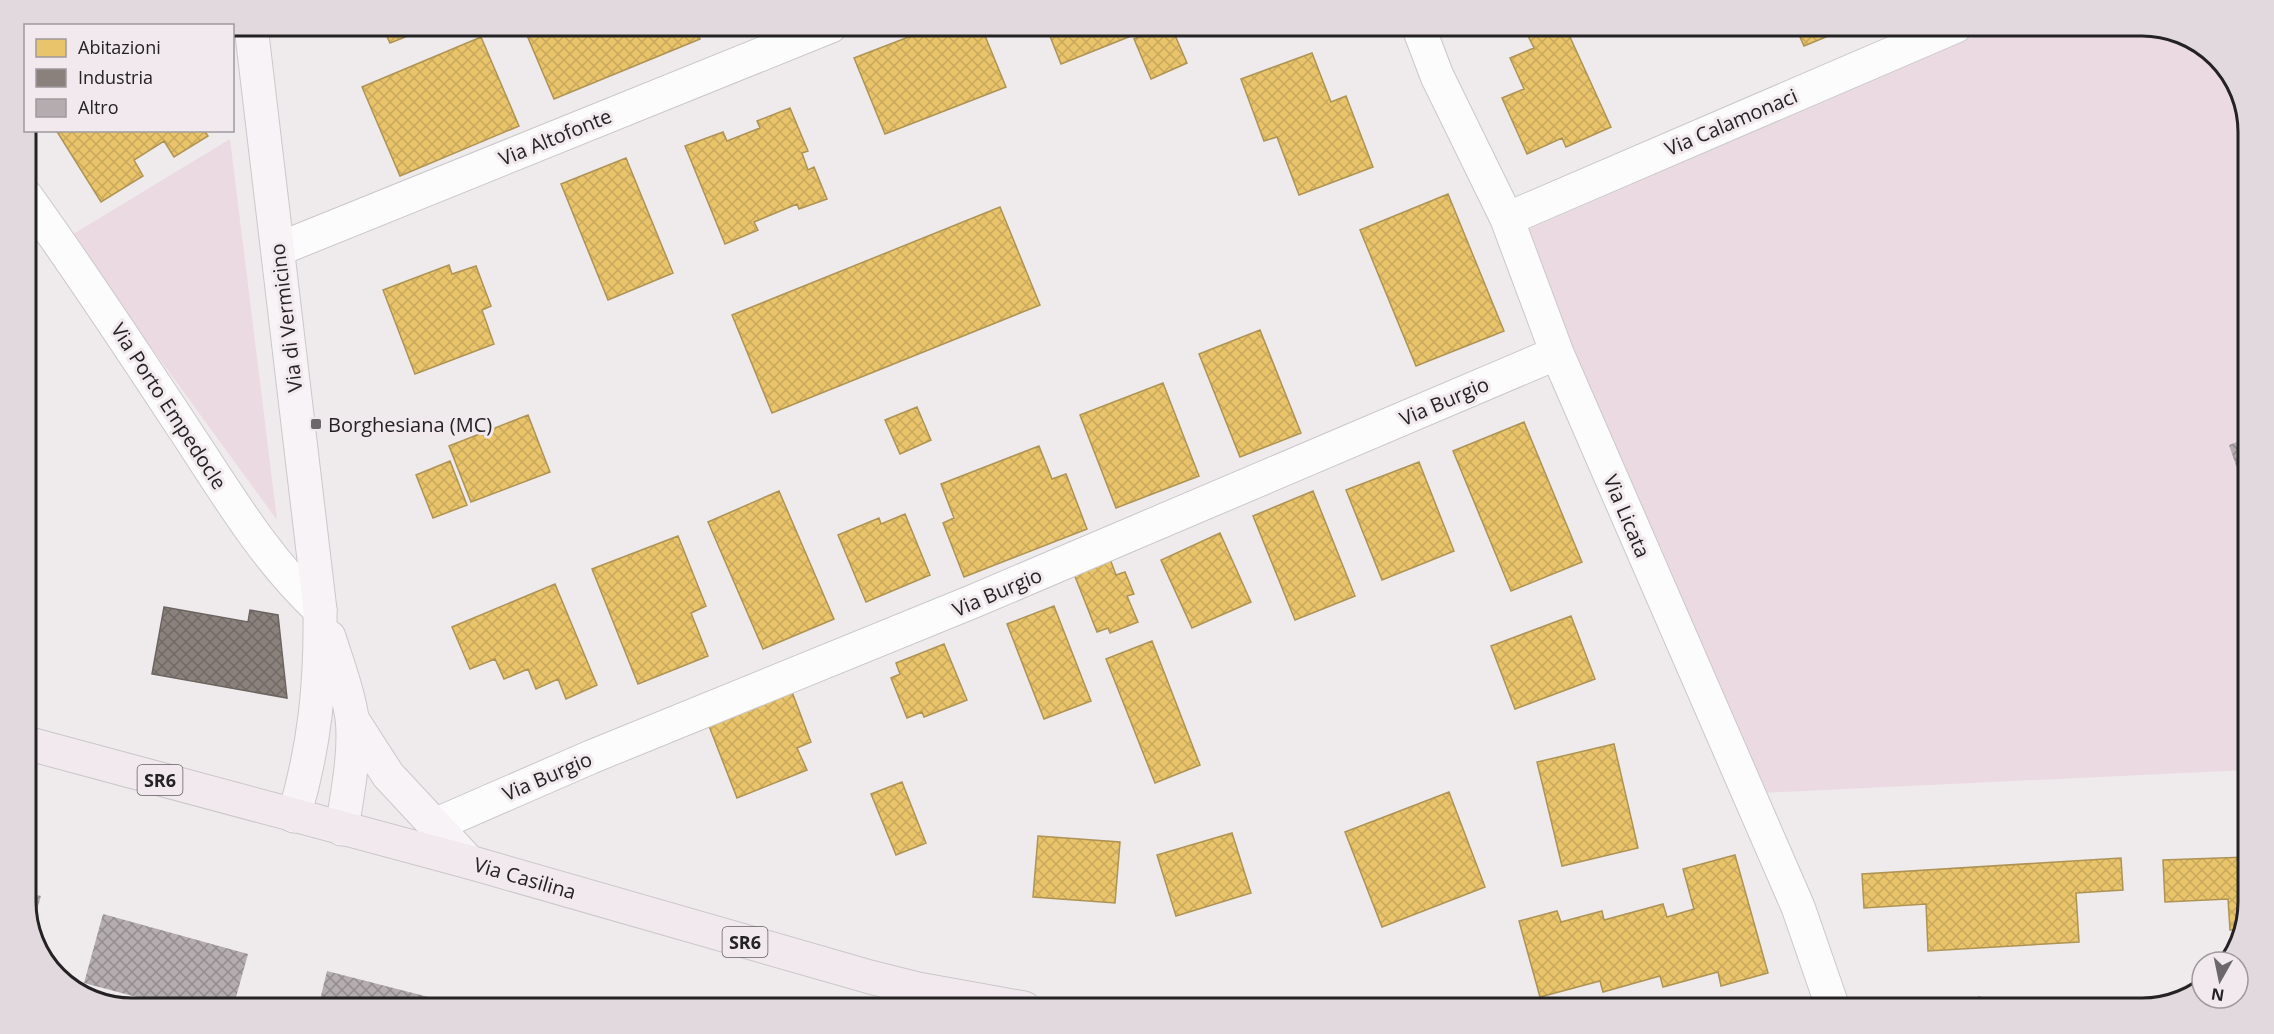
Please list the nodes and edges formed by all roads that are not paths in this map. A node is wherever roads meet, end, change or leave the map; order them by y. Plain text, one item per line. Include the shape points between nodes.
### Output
1 (252, 36) edge
2 (806, 36) edge
3 (1422, 36) edge
4 (1933, 36) edge
5 (36, 210) edge
6 (1507, 219) junction
7 (279, 249) junction
8 (1557, 353) junction
9 (320, 610) junction
10 (352, 719) junction
11 (36, 746) edge
12 (294, 816) junction
13 (435, 825) junction
14 (342, 829) junction
15 (469, 862) junction
16 (972, 998) edge
17 (1830, 998) edge

1 - 7 main road, Via di Vermicino
2 - 7 street, Via Altofonte
3 - 6 street, Via Licata via 1437,76
4 - 6 street, Via Calamonaci
5 - 9 street, Via Porto Empedocle via 255,537
6 - 8 street, Via Licata
7 - 9 main road, Via di Vermicino
8 - 13 street, Via Burgio via 974,602 591,757
8 - 17 street, Via Licata via 1798,907
9 - 10 main road, Via di Vermicino
9 - 12 main road, Via di Vermicino via 319,694 307,772
10 - 13 main road, Via di Vermicino via 388,775
10 - 14 main road, Via di Vermicino
11 - 12 main road, Via Casilina / SR6
12 - 14 main road, Via Casilina / SR6
13 - 15 main road, Via di Vermicino
14 - 15 main road, Via Casilina / SR6
15 - 16 main road, Via Casilina / SR6 via 893,983

